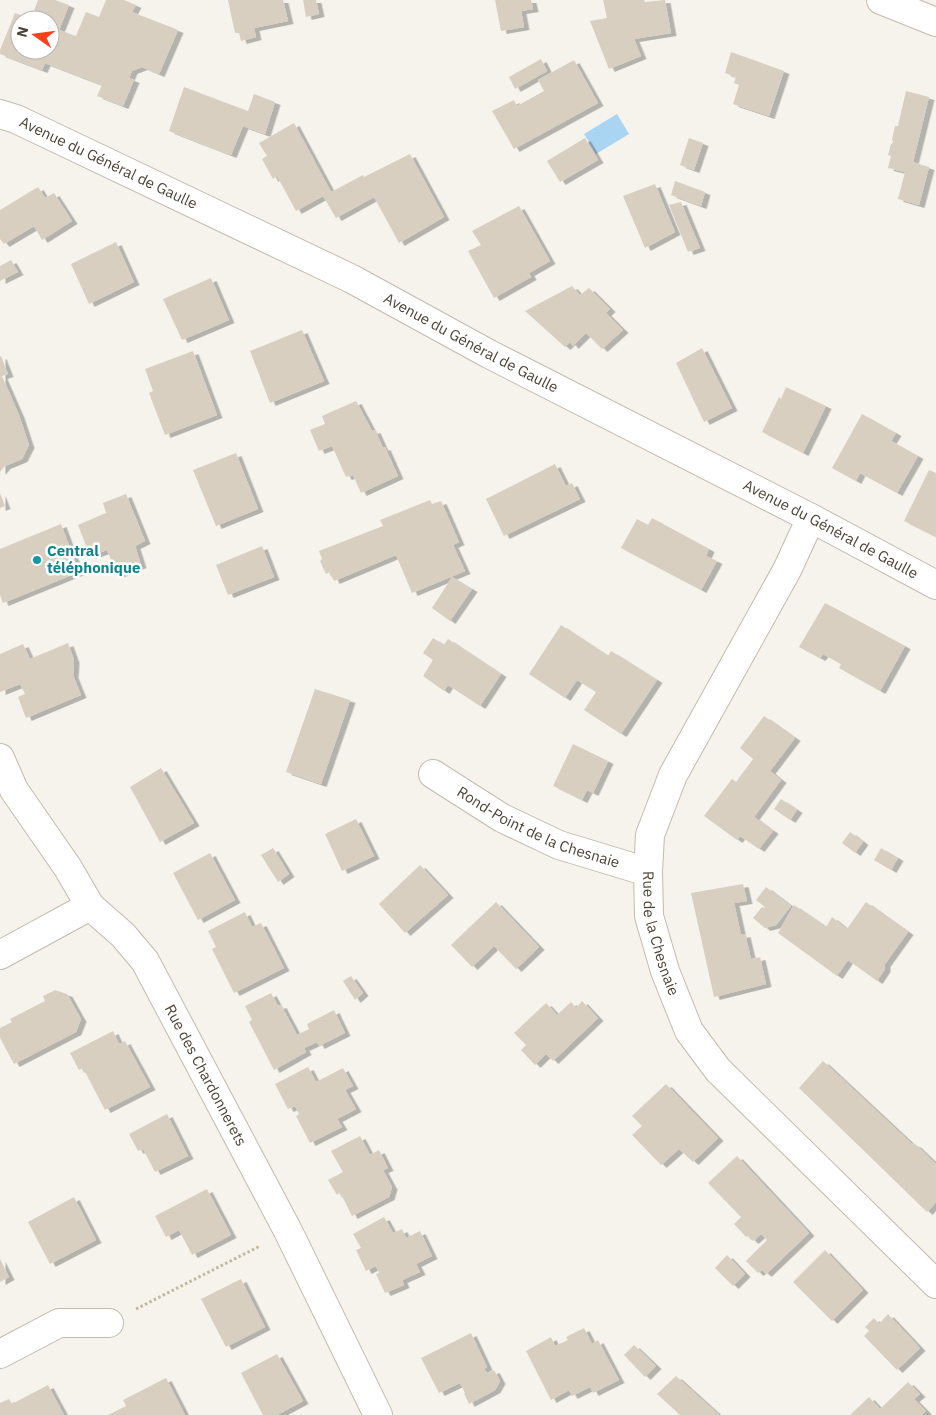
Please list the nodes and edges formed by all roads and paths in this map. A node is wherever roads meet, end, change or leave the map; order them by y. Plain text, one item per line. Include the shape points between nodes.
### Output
1 (881, 0) edge
2 (936, 22) edge
3 (0, 114) edge
4 (811, 518) junction
5 (936, 585) edge
6 (0, 758) edge
7 (433, 774) dead end
8 (648, 872) junction
9 (90, 906) junction
10 (0, 955) edge
11 (288, 1231) junction
12 (936, 1284) edge
13 (109, 1323) joint
14 (0, 1354) edge
15 (378, 1415) edge

1 - 2 street
3 - 4 street, Avenue du Général de Gaulle via 352,279 489,354
4 - 5 street, Avenue du Général de Gaulle
4 - 8 street, Rue de la Chesnaie via 788,570 673,775 650,835
6 - 9 street, Rue des Chardonnerets via 14,790
7 - 8 street, Rond-Point de la Chesnaie via 502,818 559,844
8 - 12 street, Rue de la Chesnaie via 649,916 665,971 689,1031 718,1070
9 - 10 street
9 - 11 street, Rue des Chardonnerets via 123,935 145,962
11 - 13 path
11 - 15 street, Rue des Chardonnerets
13 - 14 street via 59,1323

